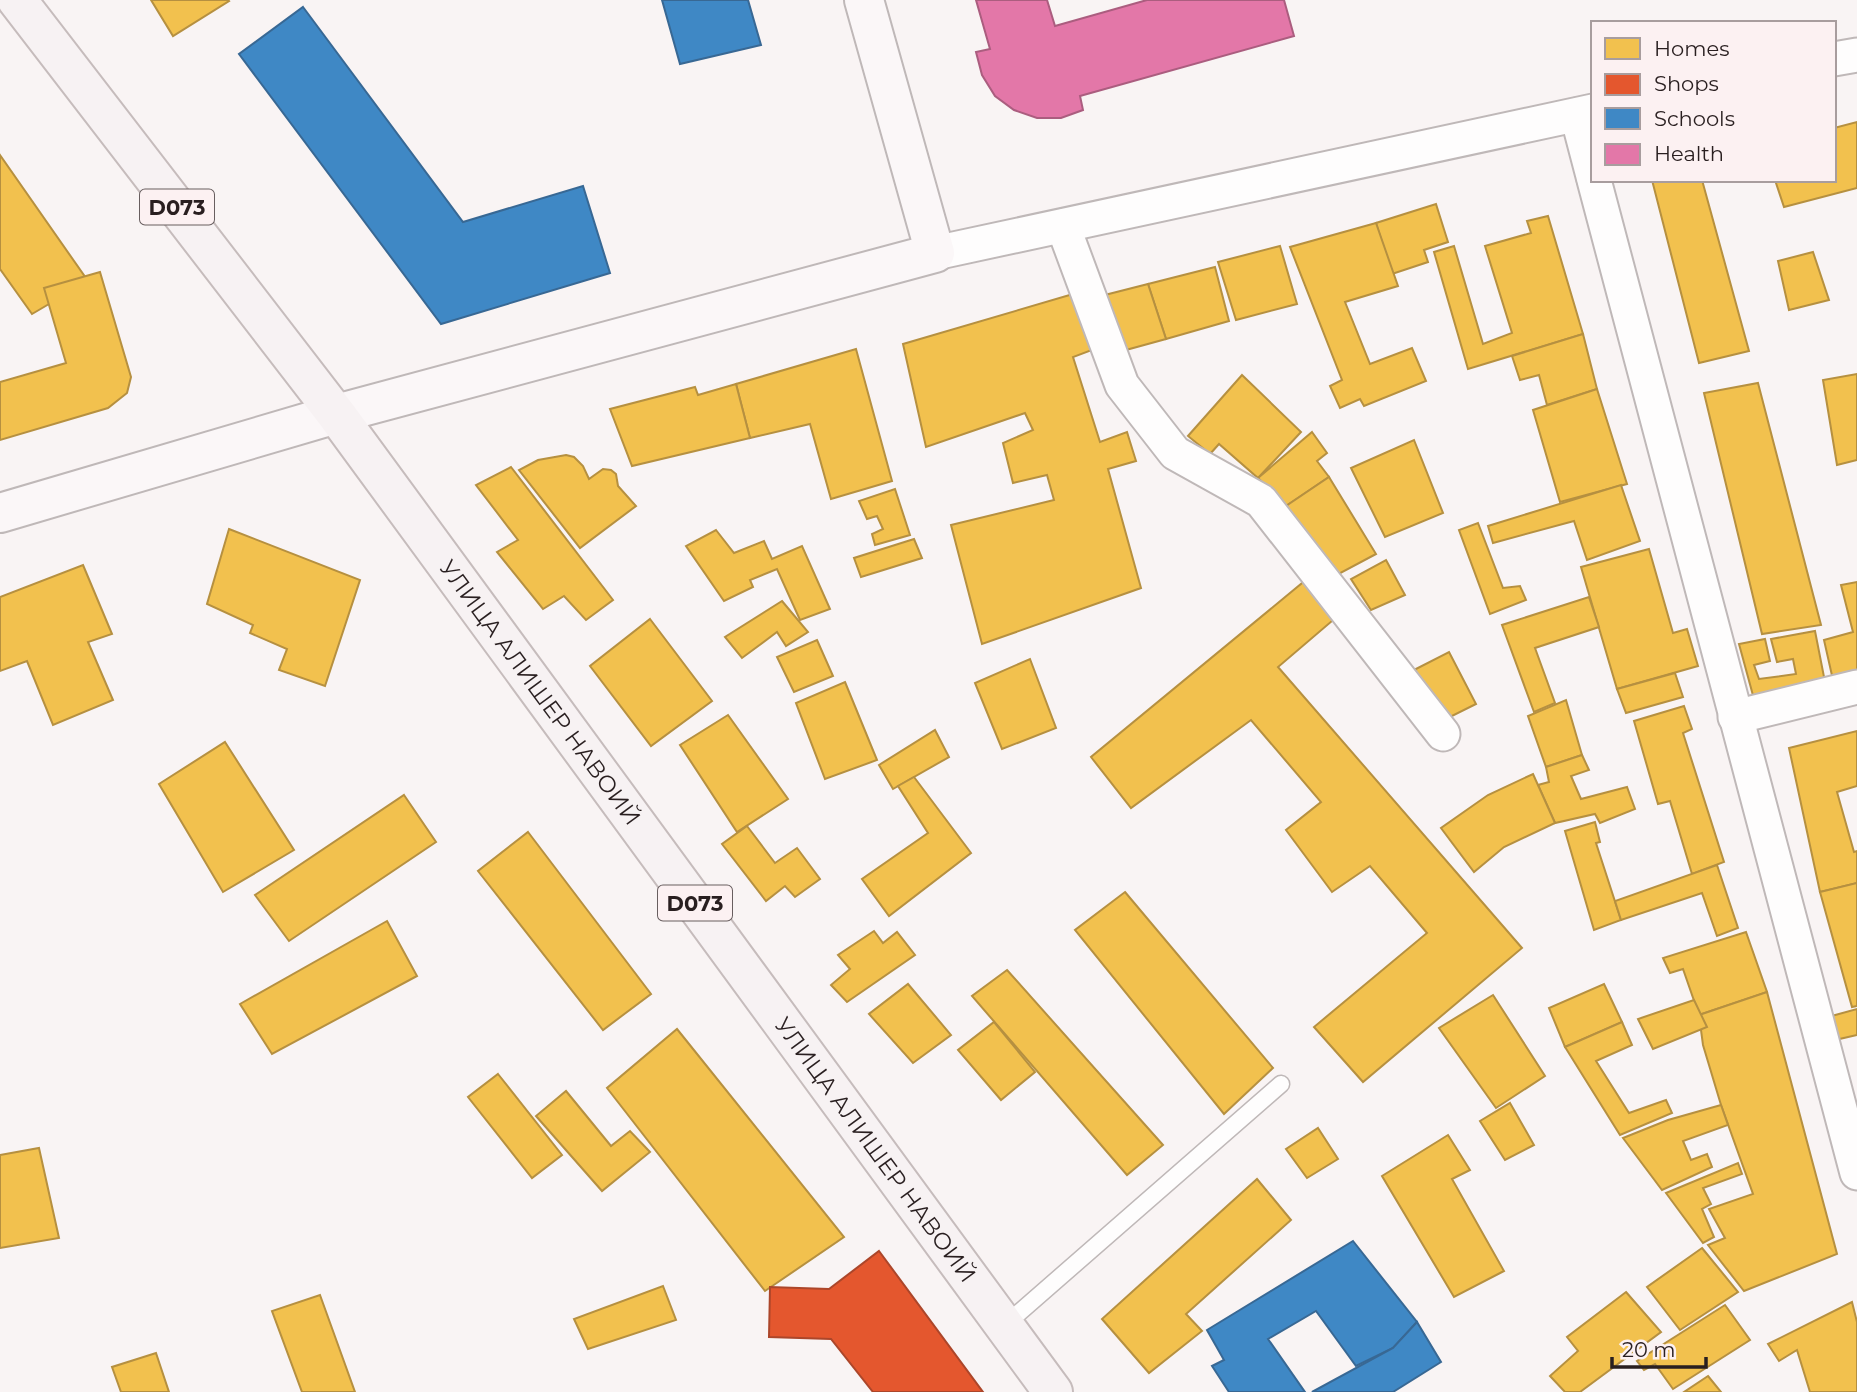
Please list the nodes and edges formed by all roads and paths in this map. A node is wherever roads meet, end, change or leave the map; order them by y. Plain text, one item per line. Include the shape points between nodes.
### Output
1 (17, 0) edge
2 (864, 0) edge
3 (1857, 55) edge
4 (1836, 60) edge
5 (1585, 113) edge
6 (1591, 162) edge
7 (1594, 182) edge
8 (1063, 226) junction
9 (935, 253) junction
10 (336, 414) junction
11 (0, 513) edge
12 (1857, 687) edge
13 (1735, 717) junction
14 (1443, 734) dead end
15 (1281, 1084) dead end
16 (1847, 1101) edge
17 (1857, 1173) edge
18 (1005, 1325) junction
19 (1053, 1392) edge

1 - 10 main road, УЛИЦА АЛИШЕР НАВОИЙ / D073
2 - 9 main road
3 - 4 street
5 - 6 street
5 - 8 street
7 - 13 street
8 - 9 street
8 - 14 street via 1122,385 1175,453 1261,501
9 - 10 main road
10 - 11 main road
10 - 18 main road, УЛИЦА АЛИШЕР НАВОИЙ / D073
12 - 13 street
13 - 16 street
15 - 18 lane
16 - 17 street
18 - 19 main road, УЛИЦА АЛИШЕР НАВОИЙ / D073

